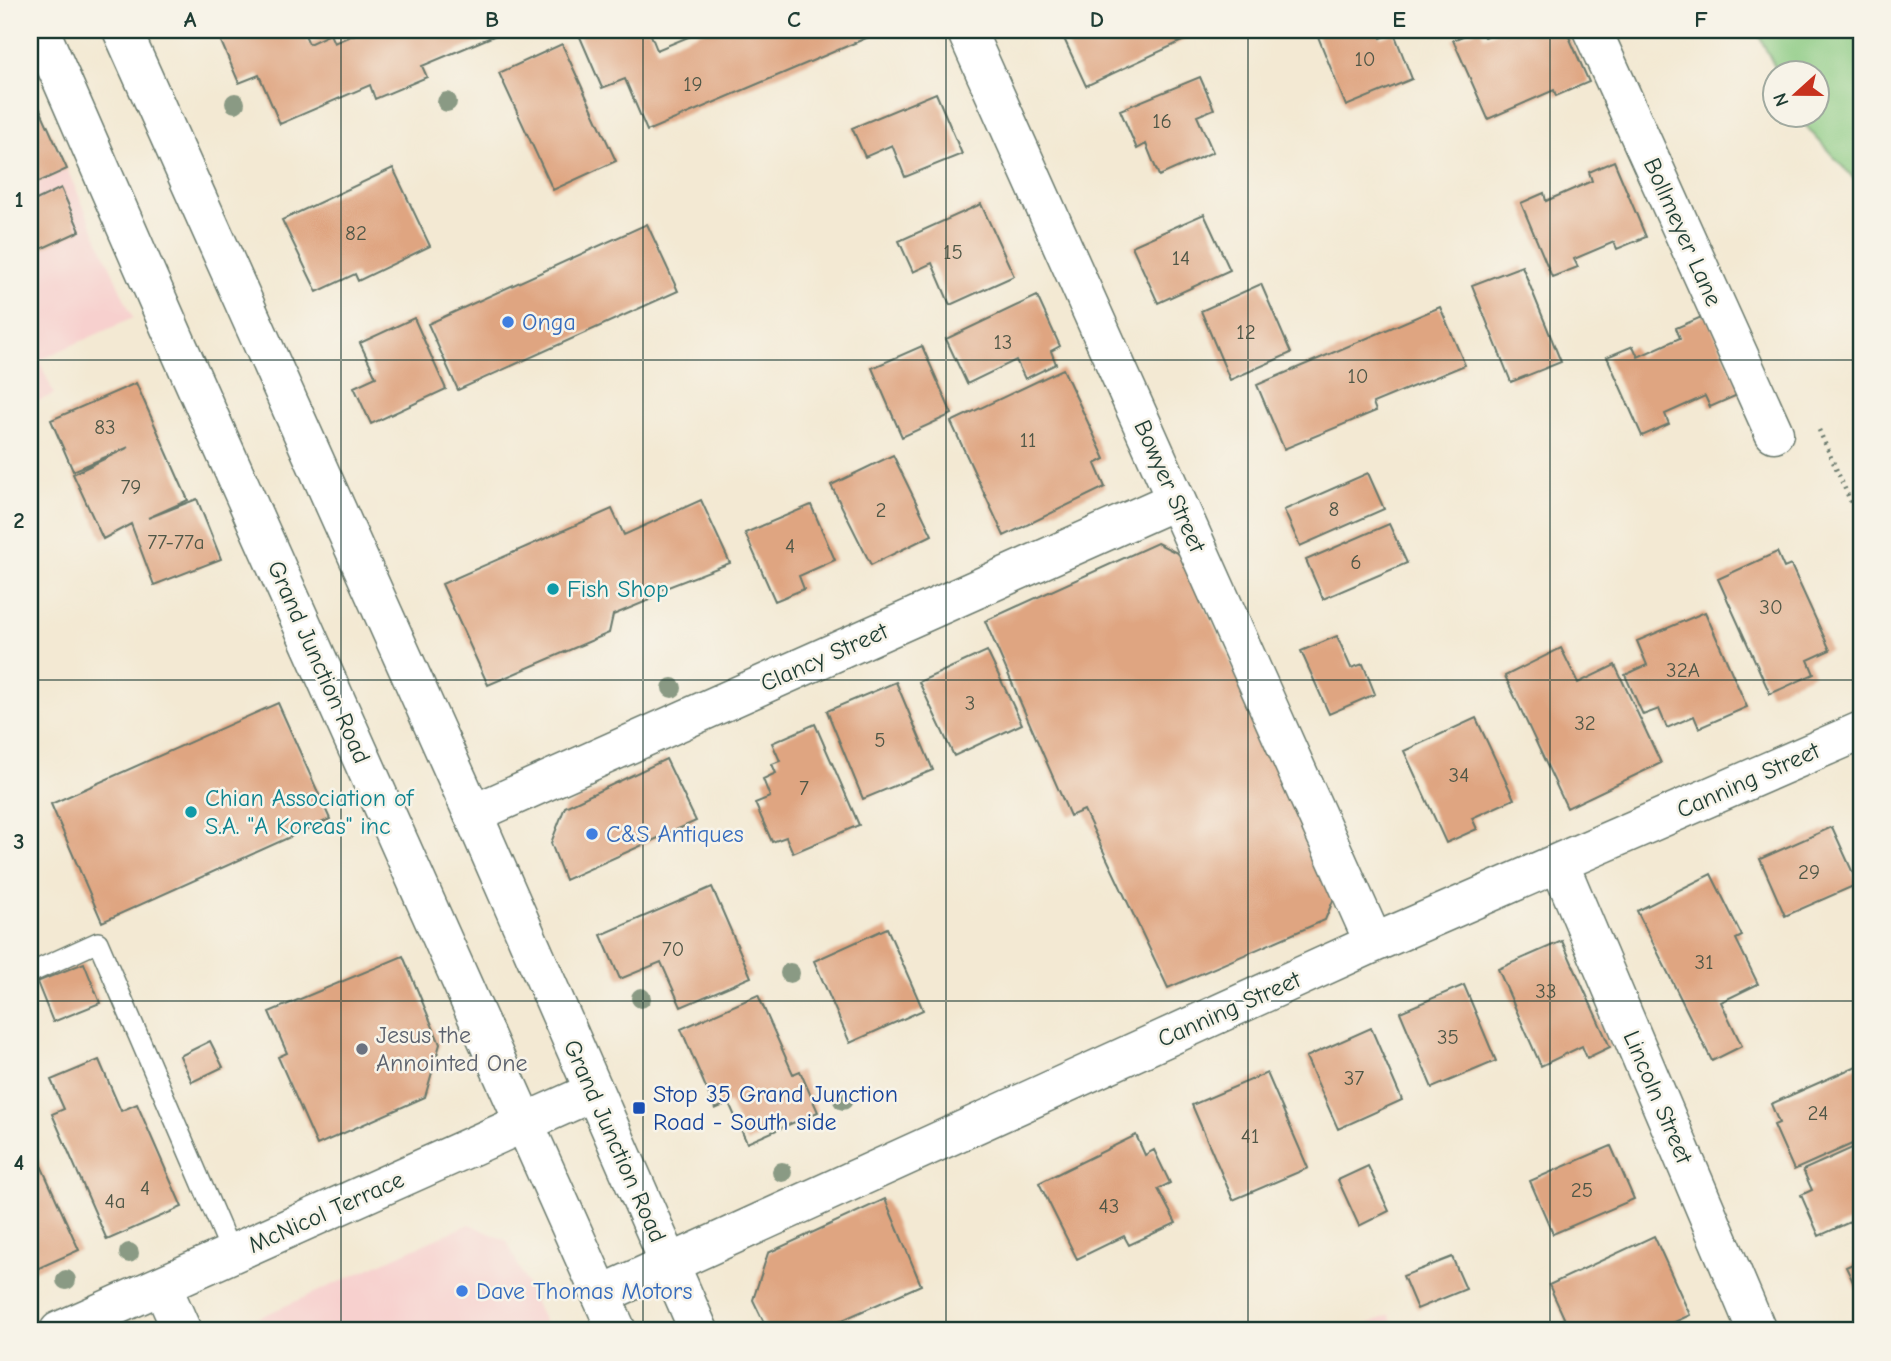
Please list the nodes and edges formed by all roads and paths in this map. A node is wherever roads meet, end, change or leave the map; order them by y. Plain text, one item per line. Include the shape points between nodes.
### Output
1 (40, 30) edge
2 (122, 30) edge
3 (966, 30) edge
4 (1592, 30) edge
5 (1773, 433) dead end
6 (1176, 500) junction
7 (1861, 731) edge
8 (472, 814) junction
9 (1559, 863) junction
10 (1374, 943) junction
11 (30, 973) edge
12 (593, 1092) junction
13 (524, 1123) junction
14 (232, 1254) junction
15 (669, 1264) junction
16 (162, 1286) junction
17 (601, 1295) junction
18 (59, 1331) edge
19 (182, 1331) edge
20 (617, 1331) edge
21 (699, 1331) edge
22 (1757, 1331) edge

1 - 13 main road, Grand Junction Road
2 - 8 main road, Grand Junction Road
3 - 6 main road, Bowyer Street
4 - 5 main road, Bollmeyer Lane
6 - 8 main road, Clancy Street
6 - 10 main road, Bowyer Street
7 - 9 main road, Canning Street
8 - 12 main road, Grand Junction Road
9 - 10 main road, Canning Street
9 - 22 main road, Lincoln Street
10 - 15 main road, Canning Street
11 - 14 lane via 98,942
12 - 13 main road, McNicol Terrace
12 - 15 main road, Grand Junction Road
13 - 14 main road, McNicol Terrace
13 - 17 main road, Grand Junction Road
14 - 16 main road, McNicol Terrace
15 - 17 main road, Canning Street
15 - 21 main road, Grand Junction Road
16 - 18 main road, McNicol Terrace
16 - 19 main road
17 - 20 main road, Grand Junction Road

